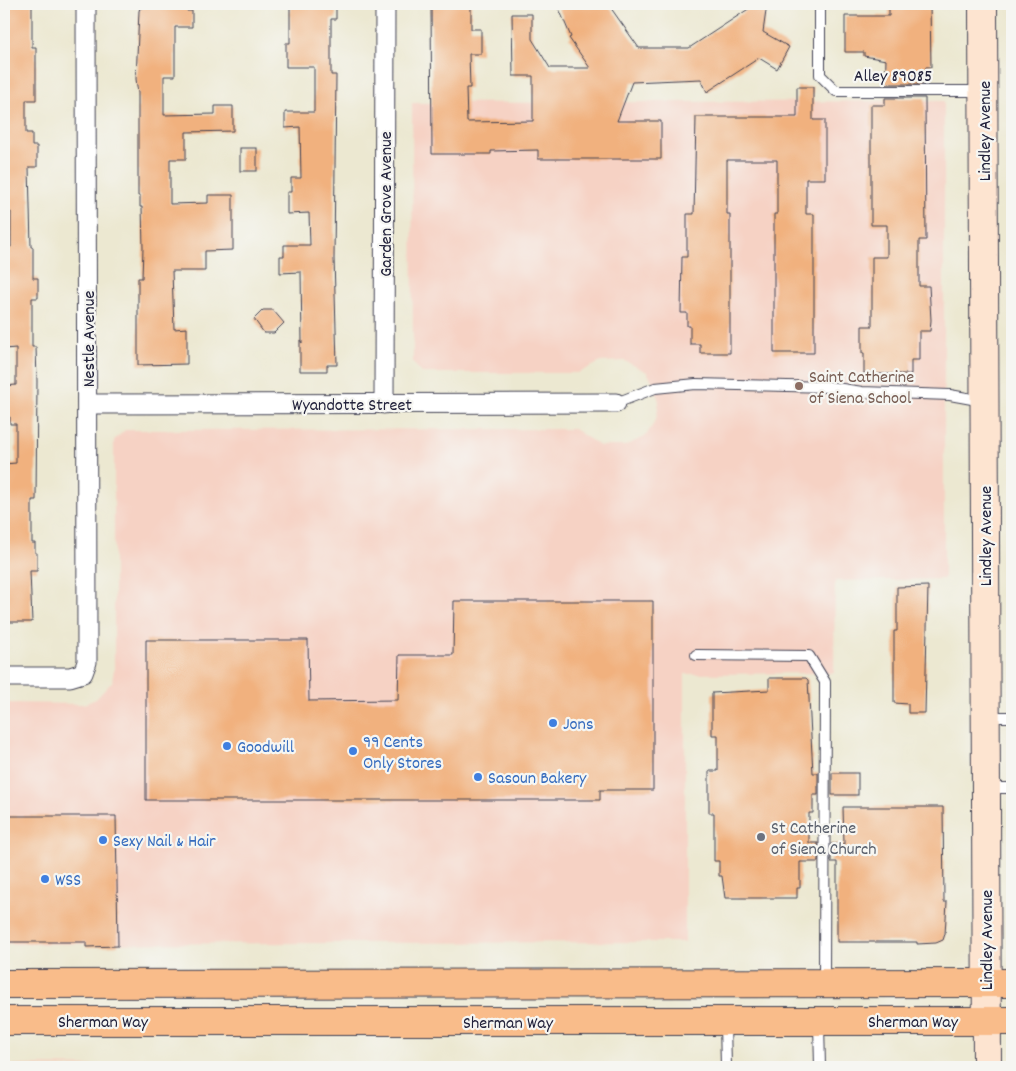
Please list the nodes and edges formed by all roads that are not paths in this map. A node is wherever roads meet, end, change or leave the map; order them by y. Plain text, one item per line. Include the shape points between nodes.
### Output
1 (86, 4) edge
2 (385, 4) edge
3 (820, 4) edge
4 (983, 4) edge
5 (984, 91) junction
6 (984, 401) junction
7 (616, 403) joint
8 (88, 404) junction
9 (384, 404) junction
10 (696, 655) dead end
11 (4, 677) edge
12 (999, 717) edge
13 (999, 788) edge
14 (999, 983) edge
15 (4, 984) edge
16 (824, 984) junction
17 (4, 1021) edge
18 (999, 1021) edge
19 (725, 1022) junction
20 (819, 1022) junction
21 (726, 1067) edge
22 (820, 1067) edge
23 (987, 1067) edge

1 - 8 street, Nestle Avenue
2 - 9 street, Garden Grove Avenue
3 - 5 lane, Alley 89085 via 820,75 836,91
4 - 5 main road, Lindley Avenue
5 - 6 main road, Lindley Avenue
6 - 7 lane via 950,395 862,392 829,387 696,384 655,388
6 - 12 main road, Lindley Avenue
7 - 9 street, Wyandotte Street
8 - 9 street, Wyandotte Street
8 - 11 street, Nestle Avenue via 87,662 83,673 70,678
10 - 16 lane via 809,656 825,682
12 - 13 main road, Lindley Avenue
13 - 14 main road, Lindley Avenue
14 - 16 main road, Sherman Way
14 - 18 main road, Lindley Avenue
15 - 16 main road, Sherman Way
17 - 19 main road, Sherman Way
18 - 20 main road, Sherman Way
18 - 23 main road, Lindley Avenue
19 - 20 main road, Sherman Way
19 - 21 lane
20 - 22 lane

